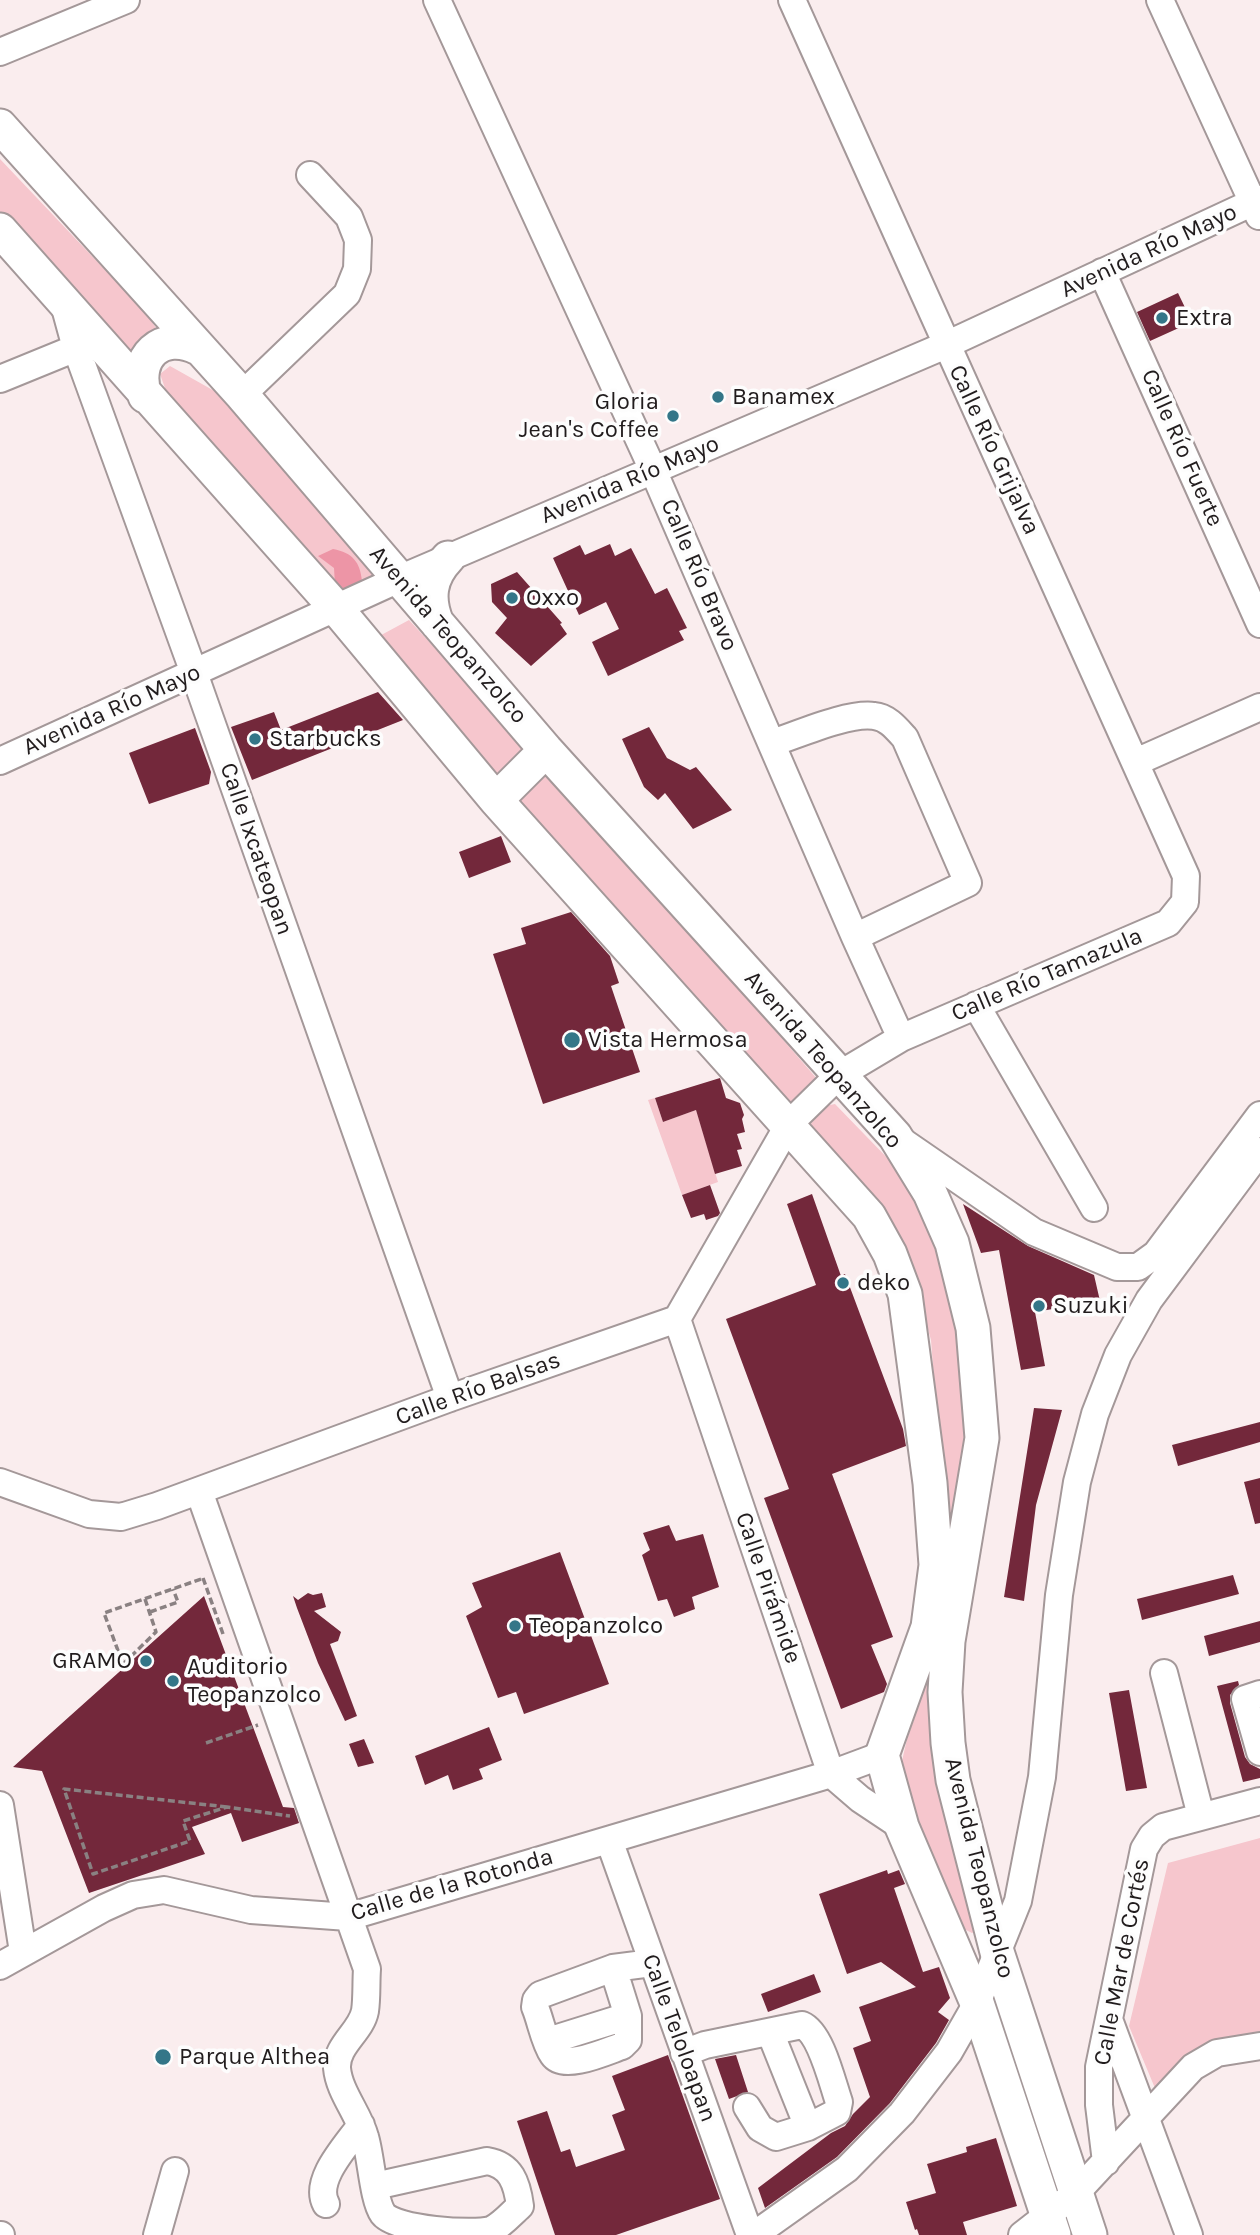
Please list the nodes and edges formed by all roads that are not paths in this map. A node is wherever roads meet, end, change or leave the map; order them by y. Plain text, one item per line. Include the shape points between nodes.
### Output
1 (126, 0) edge
2 (437, 0) edge
3 (792, 0) edge
4 (1160, 0) edge
5 (0, 52) edge
6 (0, 126) edge
7 (310, 175) dead end
8 (1258, 206) edge
9 (0, 230) edge
10 (1102, 272) junction
11 (946, 345) junction
12 (90, 348) junction
13 (198, 348) junction
14 (0, 379) edge
15 (242, 395) junction
16 (145, 396) junction
17 (653, 470) junction
18 (448, 558) junction
19 (399, 579) junction
20 (335, 608) junction
21 (437, 623) junction
22 (1260, 624) edge
23 (194, 673) junction
24 (1260, 707) edge
25 (772, 743) junction
26 (546, 750) junction
27 (0, 761) edge
28 (1136, 762) junction
29 (496, 800) junction
30 (1185, 902) joint
31 (855, 937) junction
32 (976, 1005) junction
33 (901, 1038) junction
34 (839, 1075) junction
35 (1260, 1115) edge
36 (789, 1124) junction
37 (895, 1136) junction
38 (1260, 1151) edge
39 (1094, 1209) dead end
40 (677, 1319) junction
41 (450, 1398) junction
42 (0, 1482) edge
43 (198, 1491) junction
44 (1164, 1673) dead end
45 (1260, 1694) edge
46 (1260, 1750) edge
47 (882, 1755) junction
48 (831, 1773) junction
49 (1260, 1801) edge
50 (0, 1805) edge
51 (1201, 1816) junction
52 (902, 1827) junction
53 (609, 1840) junction
54 (348, 1917) junction
55 (23, 1952) junction
56 (997, 1952) junction
57 (650, 1956) junction
58 (0, 1966) edge
59 (614, 1968) junction
60 (977, 2003) junction
61 (1110, 2022) junction
62 (770, 2032) junction
63 (1260, 2046) edge
64 (684, 2053) junction
65 (747, 2107) dead end
66 (1147, 2118) junction
67 (361, 2125) junction
68 (808, 2127) junction
69 (1106, 2162) junction
70 (175, 2171) dead end
71 (376, 2186) junction
72 (1076, 2193) junction
73 (326, 2204) dead end
74 (1051, 2225) edge
75 (157, 2235) edge
76 (752, 2235) edge
77 (1023, 2235) edge
78 (1090, 2235) edge
79 (1189, 2235) edge

1 - 5 street
2 - 17 street, Calle Río Bravo
3 - 11 street, Calle Río Grijalva
4 - 8 street
6 - 13 main road, Avenida Teopanzolco
7 - 15 street via 349,217 358,240 357,269 347,294
8 - 10 street, Avenida Río Mayo
9 - 12 main road via 63,300
10 - 11 street, Avenida Río Mayo
10 - 22 street, Calle Río Fuerte
11 - 17 street, Avenida Río Mayo
11 - 28 street, Calle Río Grijalva
12 - 14 street
12 - 16 main road
12 - 23 street, Calle Ixcateopan
13 - 15 main road, Avenida Teopanzolco
13 - 16 main road via 180,341 152,351 141,377
15 - 19 main road, Avenida Teopanzolco
16 - 20 main road
17 - 18 street, Avenida Río Mayo
17 - 25 street, Calle Río Bravo
18 - 19 street, Avenida Río Mayo
18 - 21 main road via 439,567 431,589
19 - 20 street, Avenida Río Mayo
19 - 21 main road, Avenida Teopanzolco
20 - 23 street, Avenida Río Mayo
20 - 29 main road
21 - 26 main road, Avenida Teopanzolco
23 - 27 street, Avenida Río Mayo
23 - 41 street, Calle Ixcateopan
24 - 28 street
25 - 31 street, Calle Río Bravo
25 - 31 street via 857,716 876,716 894,724 905,738 968,883
26 - 29 main road
26 - 34 main road, Avenida Teopanzolco
28 - 30 street, Calle Río Grijalva via 1186,876
29 - 36 main road
30 - 32 street, Calle Río Tamazula via 1168,923
31 - 33 street, Calle Río Bravo
32 - 33 street, Calle Río Tamazula
32 - 39 street
33 - 34 street, Calle Río Tamazula
34 - 36 street
34 - 37 main road, Avenida Teopanzolco
35 - 37 street via 1156,1254 1138,1267 1118,1267 1034,1232
36 - 40 street
36 - 47 main road via 869,1216 905,1294 936,1565 928,1627
37 - 56 main road, Avenida Teopanzolco via 930,1193 952,1243 973,1328 982,1438 948,1641 945,1692 953,1780
38 - 56 street via 1149,1300 1118,1355 1095,1413 1077,1482 1059,1595 1042,1777 1018,1901
40 - 41 street, Calle Río Balsas
40 - 48 street, Calle Pirámide
41 - 43 street, Calle Río Balsas
42 - 43 street, Calle Río Balsas via 89,1514 121,1517
43 - 54 street via 214,1574
44 - 51 street
45 - 46 street via 1245,1699
47 - 48 street, Calle de la Rotonda
47 - 52 main road, Avenida Teopanzolco
48 - 52 street, Calle Pirámide
48 - 53 street, Calle de la Rotonda
49 - 51 street, Calle Mar de Cortés
50 - 55 street
51 - 61 street, Calle Mar de Cortés via 1163,1827 1144,1849
52 - 60 main road, Avenida Teopanzolco
53 - 54 street, Calle de la Rotonda
53 - 57 street, Calle Teloloapan
54 - 55 street, Calle de la Rotonda via 251,1910 164,1890 133,1895
54 - 67 street via 367,1969 365,2014 339,2054 337,2068
55 - 58 street, Calle de la Rotonda
56 - 60 street
56 - 72 main road, Avenida Teopanzolco
57 - 59 street
57 - 64 street, Calle Teloloapan
59 - 59 street via 540,1995 535,2007 548,2041 628,2016
60 - 74 main road, Avenida Teopanzolco
60 - 76 street via 949,2052 902,2113 847,2169
61 - 66 street
61 - 69 street, Calle Mar de Cortés via 1099,2067
62 - 64 street
62 - 68 street
62 - 68 street via 802,2025 810,2028 817,2040 839,2102 836,2112
63 - 66 street via 1217,2053 1193,2067
64 - 76 street, Calle Teloloapan
65 - 68 street via 760,2128 776,2137
66 - 69 street
66 - 79 street
67 - 71 street
67 - 73 street via 327,2175 322,2187
69 - 72 street
70 - 75 street
71 - 71 street via 487,2161 509,2172 520,2206 492,2230 473,2234 415,2227 383,2214
72 - 74 street
72 - 78 main road, Avenida Teopanzolco
74 - 77 street

